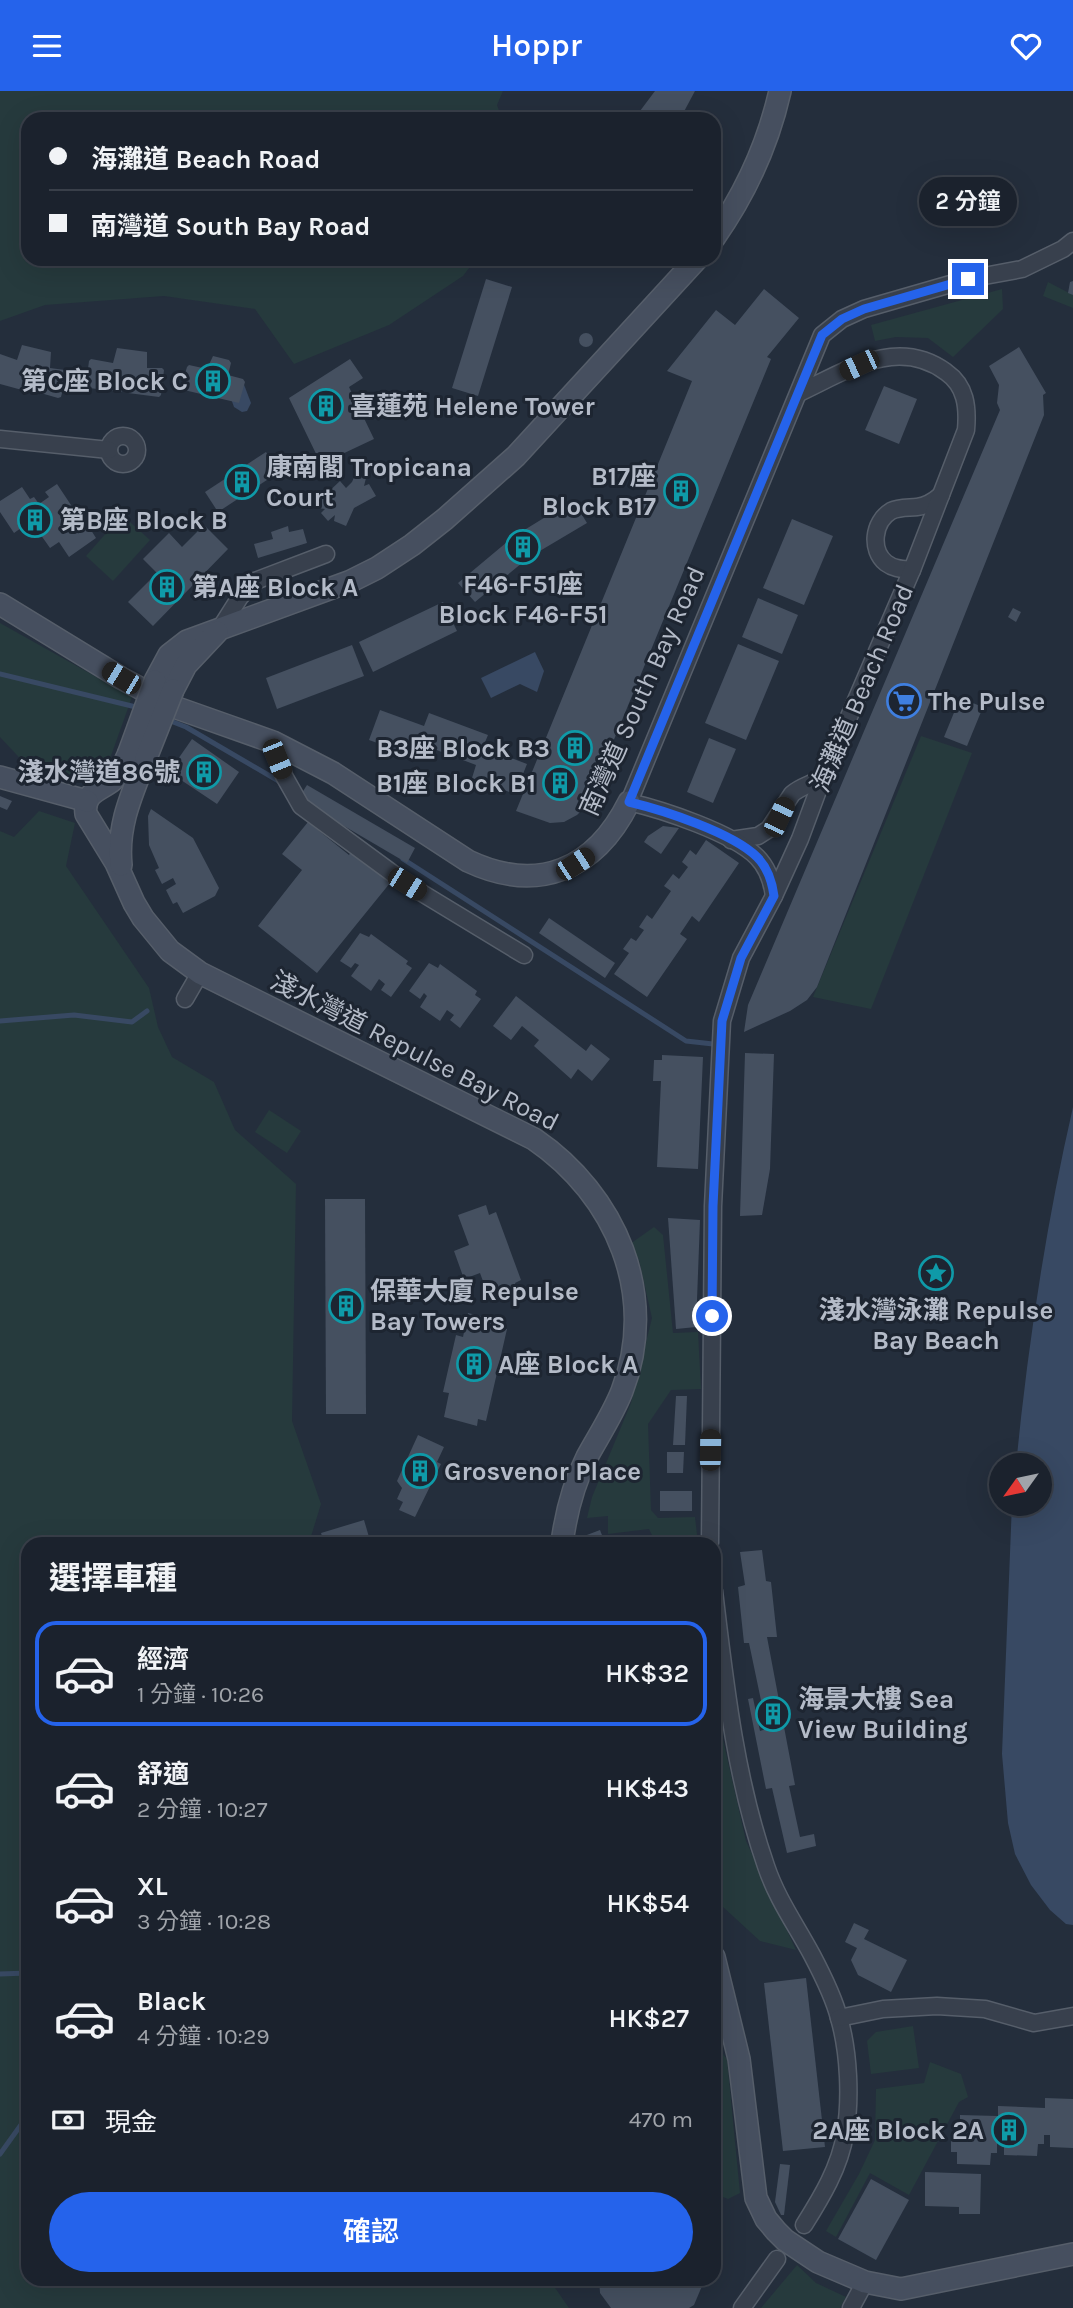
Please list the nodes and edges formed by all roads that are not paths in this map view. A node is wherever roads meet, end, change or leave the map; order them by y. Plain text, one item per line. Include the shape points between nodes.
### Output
1 (780, 91) edge
2 (721, 228) edge
3 (1073, 241) edge
4 (691, 266) edge
5 (799, 393) junction
6 (0, 439) edge
7 (109, 450) dead end
8 (941, 495) junction
9 (326, 554) dead end
10 (912, 570) junction
11 (0, 604) edge
12 (221, 628) junction
13 (275, 751) junction
14 (137, 756) junction
15 (823, 777) junction
16 (0, 778) edge
17 (629, 802) junction
18 (92, 803) junction
19 (124, 814) junction
20 (731, 840) junction
21 (124, 880) junction
22 (774, 896) junction
23 (524, 955) dead end
24 (200, 973) junction
25 (186, 999) dead end
26 (563, 1537) edge
27 (710, 1537) edge
28 (721, 1650) edge
29 (1073, 2016) edge
30 (839, 2018) junction
31 (722, 2019) edge
32 (804, 2225) dead end
33 (1073, 2254) edge
34 (777, 2259) dead end
35 (865, 2281) junction
36 (742, 2308) edge
37 (851, 2308) edge

1 - 2 main road via 755,165
3 - 5 street, 南灣道 South Bay Road via 1022,269 968,279 842,319 822,335
4 - 12 main road, 淺水灣道 Repulse Bay Road via 532,440 432,530 351,581
5 - 8 street, 海灘道 Beach Road via 889,356 914,355 934,363 953,377 968,410 966,430
5 - 17 street, 南灣道 South Bay Road
6 - 7 street
8 - 10 street, 海灘道 Beach Road
8 - 10 street, 海灘道 Beach Road via 919,507 891,511 880,520 876,549 884,562
9 - 12 street via 255,581
10 - 15 street, 海灘道 Beach Road
11 - 13 main road, 南灣道 South Bay Road via 177,708
12 - 14 main road, 淺水灣道 Repulse Bay Road, bridge via 179,646 164,662 164,685
13 - 17 main road, 南灣道 South Bay Road via 333,772 468,861 512,877 575,864 606,840
13 - 23 street via 301,806 407,884
14 - 18 main road, 淺水灣道 Repulse Bay Road
14 - 19 main road, 淺水灣道 Repulse Bay Road
15 - 20 street via 792,794 769,829 758,837
15 - 22 street, 海灘道 Beach Road
16 - 18 main road
17 - 20 street via 674,814
18 - 19 main road via 112,788 123,796
18 - 19 main road via 94,824 106,828 118,824
18 - 21 main road, 淺水灣道 Repulse Bay Road
19 - 21 main road, 淺水灣道 Repulse Bay Road via 120,846
20 - 22 street via 756,855 772,881
21 - 24 main road, 淺水灣道 Repulse Bay Road via 159,939
22 - 27 street, 海灘道 Beach Road via 741,958 722,1021 713,1206
24 - 25 street
24 - 26 main road, 淺水灣道 Repulse Bay Road via 521,1132 568,1164 596,1197 619,1241 632,1283 634,1340 622,1389 572,1494
28 - 30 street via 747,1800 765,1865
29 - 30 street via 1034,2023 985,2010 937,2006 883,2009
30 - 32 street via 848,2094 845,2135 824,2192
31 - 35 main road via 747,2113 756,2198 766,2219 785,2241 833,2269
33 - 35 main road via 901,2289
34 - 36 street
35 - 37 street

